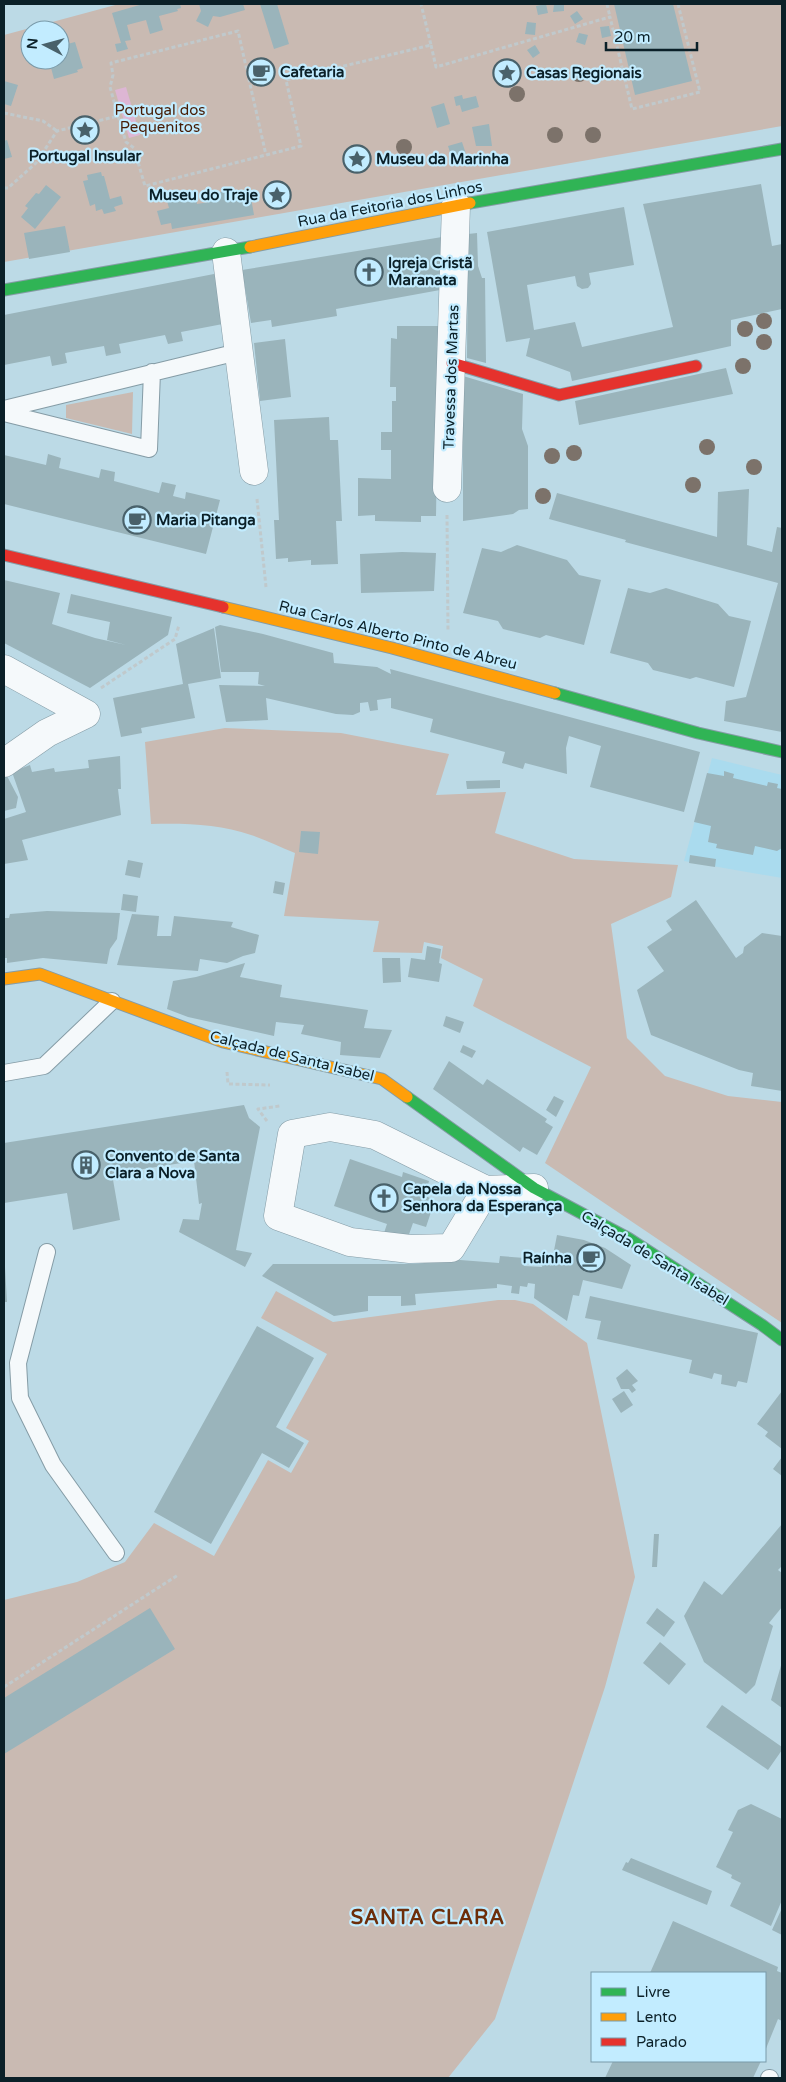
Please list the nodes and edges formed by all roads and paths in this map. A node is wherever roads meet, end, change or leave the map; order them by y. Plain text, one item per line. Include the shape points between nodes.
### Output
1 (421, 4) edge
2 (607, 4) edge
3 (678, 4) edge
4 (610, 17) junction
5 (431, 45) junction
6 (4, 113) edge
7 (118, 116) junction
8 (57, 131) junction
9 (782, 149) edge
10 (266, 155) junction
11 (4, 188) edge
12 (456, 205) junction
13 (226, 252) junction
14 (4, 290) edge
15 (238, 352) junction
16 (452, 362) junction
17 (696, 366) dead end
18 (152, 372) junction
19 (4, 409) edge
20 (4, 414) edge
21 (254, 471) joint
22 (447, 488) joint
23 (4, 555) edge
24 (266, 589) dead end
25 (448, 630) dead end
26 (175, 639) dead end
27 (4, 669) edge
28 (97, 691) dead end
29 (782, 752) edge
30 (4, 763) edge
31 (4, 979) edge
32 (112, 1001) junction
33 (4, 1073) edge
34 (534, 1188) junction
35 (486, 1190) junction
36 (47, 1252) dead end
37 (782, 1340) edge
38 (116, 1553) dead end
39 (178, 1575) dead end
40 (4, 1687) edge

1 - 5 path
2 - 4 path
3 - 4 path via 700,92 632,108
4 - 5 path via 436,67
5 - 10 path via 286,80 301,146
6 - 8 path via 43,121
7 - 8 path
7 - 10 path via 126,142 134,148 145,186
7 - 10 path via 110,87 111,64 238,31
8 - 11 path via 36,163
9 - 12 street, Rua da Feitoria dos Linhos
12 - 13 street, Rua da Feitoria dos Linhos
12 - 16 street, Travessa dos Martas
13 - 14 street, Rua da Feitoria dos Linhos
13 - 15 street
15 - 18 lane
15 - 21 street
16 - 17 street via 559,395
16 - 22 street, Travessa dos Martas
18 - 19 lane
18 - 20 lane via 149,449
21 - 24 path
22 - 25 path
23 - 29 street, Rua Carlos Alberto Pinto de Abreu via 448,662 724,740
26 - 28 path
27 - 30 street via 86,714 48,733
31 - 32 street, Calçada de Santa Isabel via 40,974
32 - 33 lane via 44,1066
32 - 34 street, Calçada de Santa Isabel via 224,1042 382,1079
34 - 35 street
34 - 37 street, Calçada de Santa Isabel via 628,1238
35 - 35 street via 375,1135 330,1127 292,1134 278,1216 350,1242 410,1249 451,1248
36 - 38 lane via 18,1363 20,1398 53,1465
39 - 40 path

